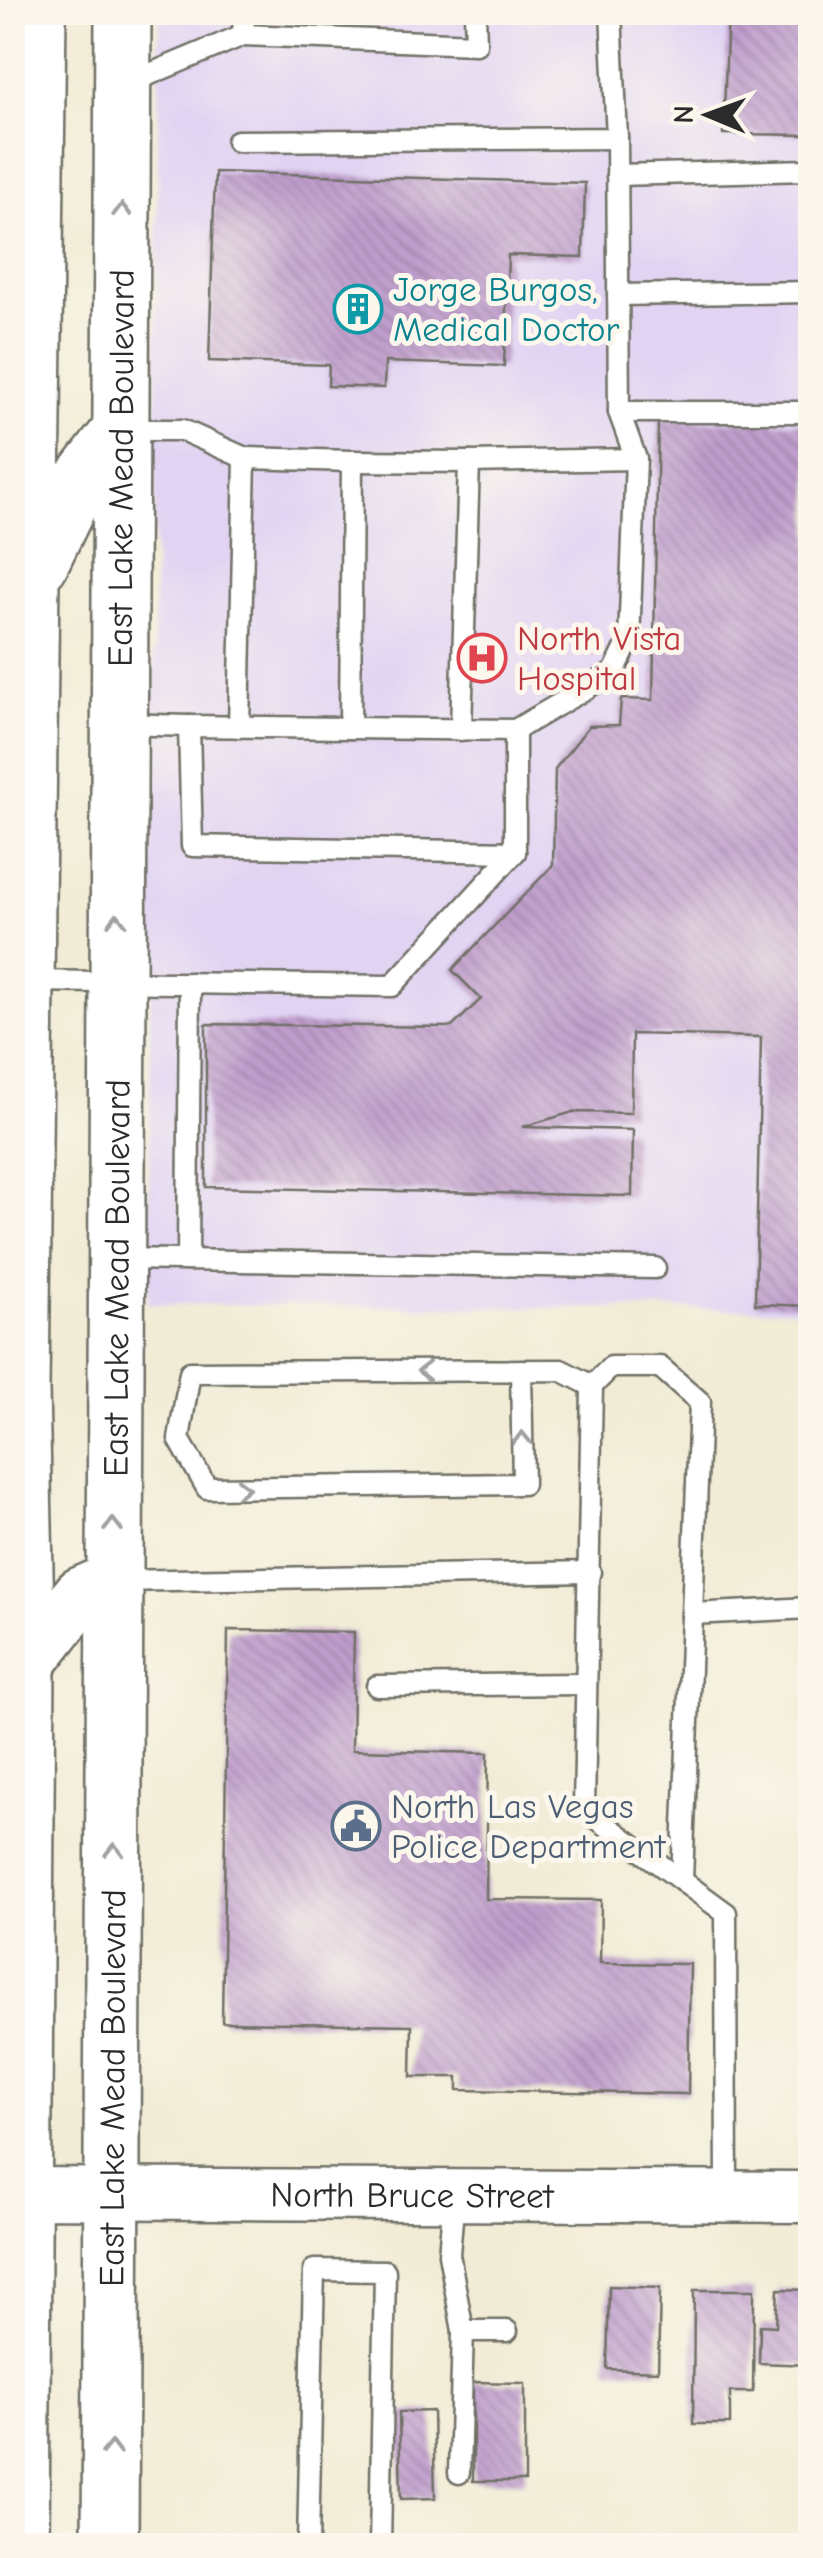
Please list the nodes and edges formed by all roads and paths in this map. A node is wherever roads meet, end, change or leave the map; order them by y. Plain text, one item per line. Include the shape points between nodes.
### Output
1 (38, 12) edge
2 (123, 12) edge
3 (244, 12) edge
4 (475, 12) edge
5 (611, 12) edge
6 (242, 35) junction
7 (122, 86) junction
8 (617, 138) junction
9 (237, 141) dead end
10 (25, 156) edge
11 (810, 170) edge
12 (618, 175) junction
13 (810, 292) edge
14 (618, 295) junction
15 (23, 370) edge
16 (619, 412) junction
17 (810, 412) edge
18 (120, 430) junction
19 (23, 448) edge
20 (245, 458) junction
21 (636, 459) junction
22 (352, 461) junction
23 (469, 462) junction
24 (22, 583) edge
25 (118, 724) junction
26 (189, 726) junction
27 (239, 727) junction
28 (350, 728) junction
29 (461, 730) junction
30 (514, 730) junction
31 (20, 830) edge
32 (515, 852) junction
33 (116, 982) junction
34 (190, 983) junction
35 (22, 1009) edge
36 (114, 1258) junction
37 (188, 1260) junction
38 (655, 1268) dead end
39 (522, 1370) junction
40 (592, 1386) junction
41 (17, 1389) edge
42 (590, 1572) junction
43 (113, 1581) junction
44 (810, 1608) edge
45 (692, 1614) junction
46 (20, 1663) edge
47 (586, 1684) junction
48 (377, 1686) dead end
49 (682, 1881) junction
50 (19, 2193) edge
51 (114, 2193) junction
52 (454, 2195) junction
53 (726, 2196) junction
54 (810, 2196) edge
55 (463, 2330) junction
56 (507, 2331) dead end
57 (459, 2473) dead end
58 (18, 2534) edge
59 (110, 2546) edge
60 (308, 2546) edge
61 (380, 2546) edge

1 - 10 main road
2 - 7 main road, East Lake Mead Boulevard
3 - 6 lane
4 - 6 lane via 476,44
5 - 8 lane
6 - 7 lane
18 -> 7 main road, East Lake Mead Boulevard
8 - 9 lane
8 - 12 lane
10 - 15 main road
11 - 12 lane
12 - 14 lane
13 - 14 lane
14 - 16 lane
15 - 19 main road
16 - 17 lane
16 - 21 lane
18 - 20 lane via 182,430
18 - 24 main road via 77,487
18 - 25 main road, East Lake Mead Boulevard
19 - 24 main road
20 - 22 lane
20 - 27 lane
21 - 23 lane
21 - 30 lane via 628,641 614,672
22 - 23 lane
22 - 28 lane
23 - 29 lane
24 - 31 main road
25 - 26 lane
33 -> 25 main road, East Lake Mead Boulevard
26 - 27 lane
26 - 32 lane via 192,846
27 - 28 lane
28 - 29 lane
29 - 30 lane
30 - 32 lane
31 - 35 main road
32 - 34 lane via 392,986
33 - 34 lane
33 - 35 lane
33 - 36 main road, East Lake Mead Boulevard
34 - 37 lane
35 - 41 main road
36 - 37 lane
43 -> 36 main road, East Lake Mead Boulevard
37 - 38 lane
39 -> 39 lane via 190,1372 180,1439 206,1488 523,1484
39 - 40 lane via 561,1370
40 - 42 lane
40 - 45 lane via 611,1367 660,1367 700,1402
41 - 46 main road
42 - 43 lane
42 - 47 lane
43 - 46 main road via 81,1595
51 -> 43 main road, East Lake Mead Boulevard
44 - 45 lane
45 - 49 lane
46 - 50 main road
47 - 48 lane
47 - 49 lane via 584,1810
49 - 53 lane via 726,1913
50 - 51 street, North Bruce Street
50 - 58 main road
51 - 52 street, North Bruce Street
59 -> 51 main road, East Lake Mead Boulevard
52 - 53 street, North Bruce Street
52 - 55 lane via 449,2254
53 - 54 street, North Bruce Street
55 - 56 lane
55 - 57 lane
60 - 61 lane via 314,2270 385,2271

